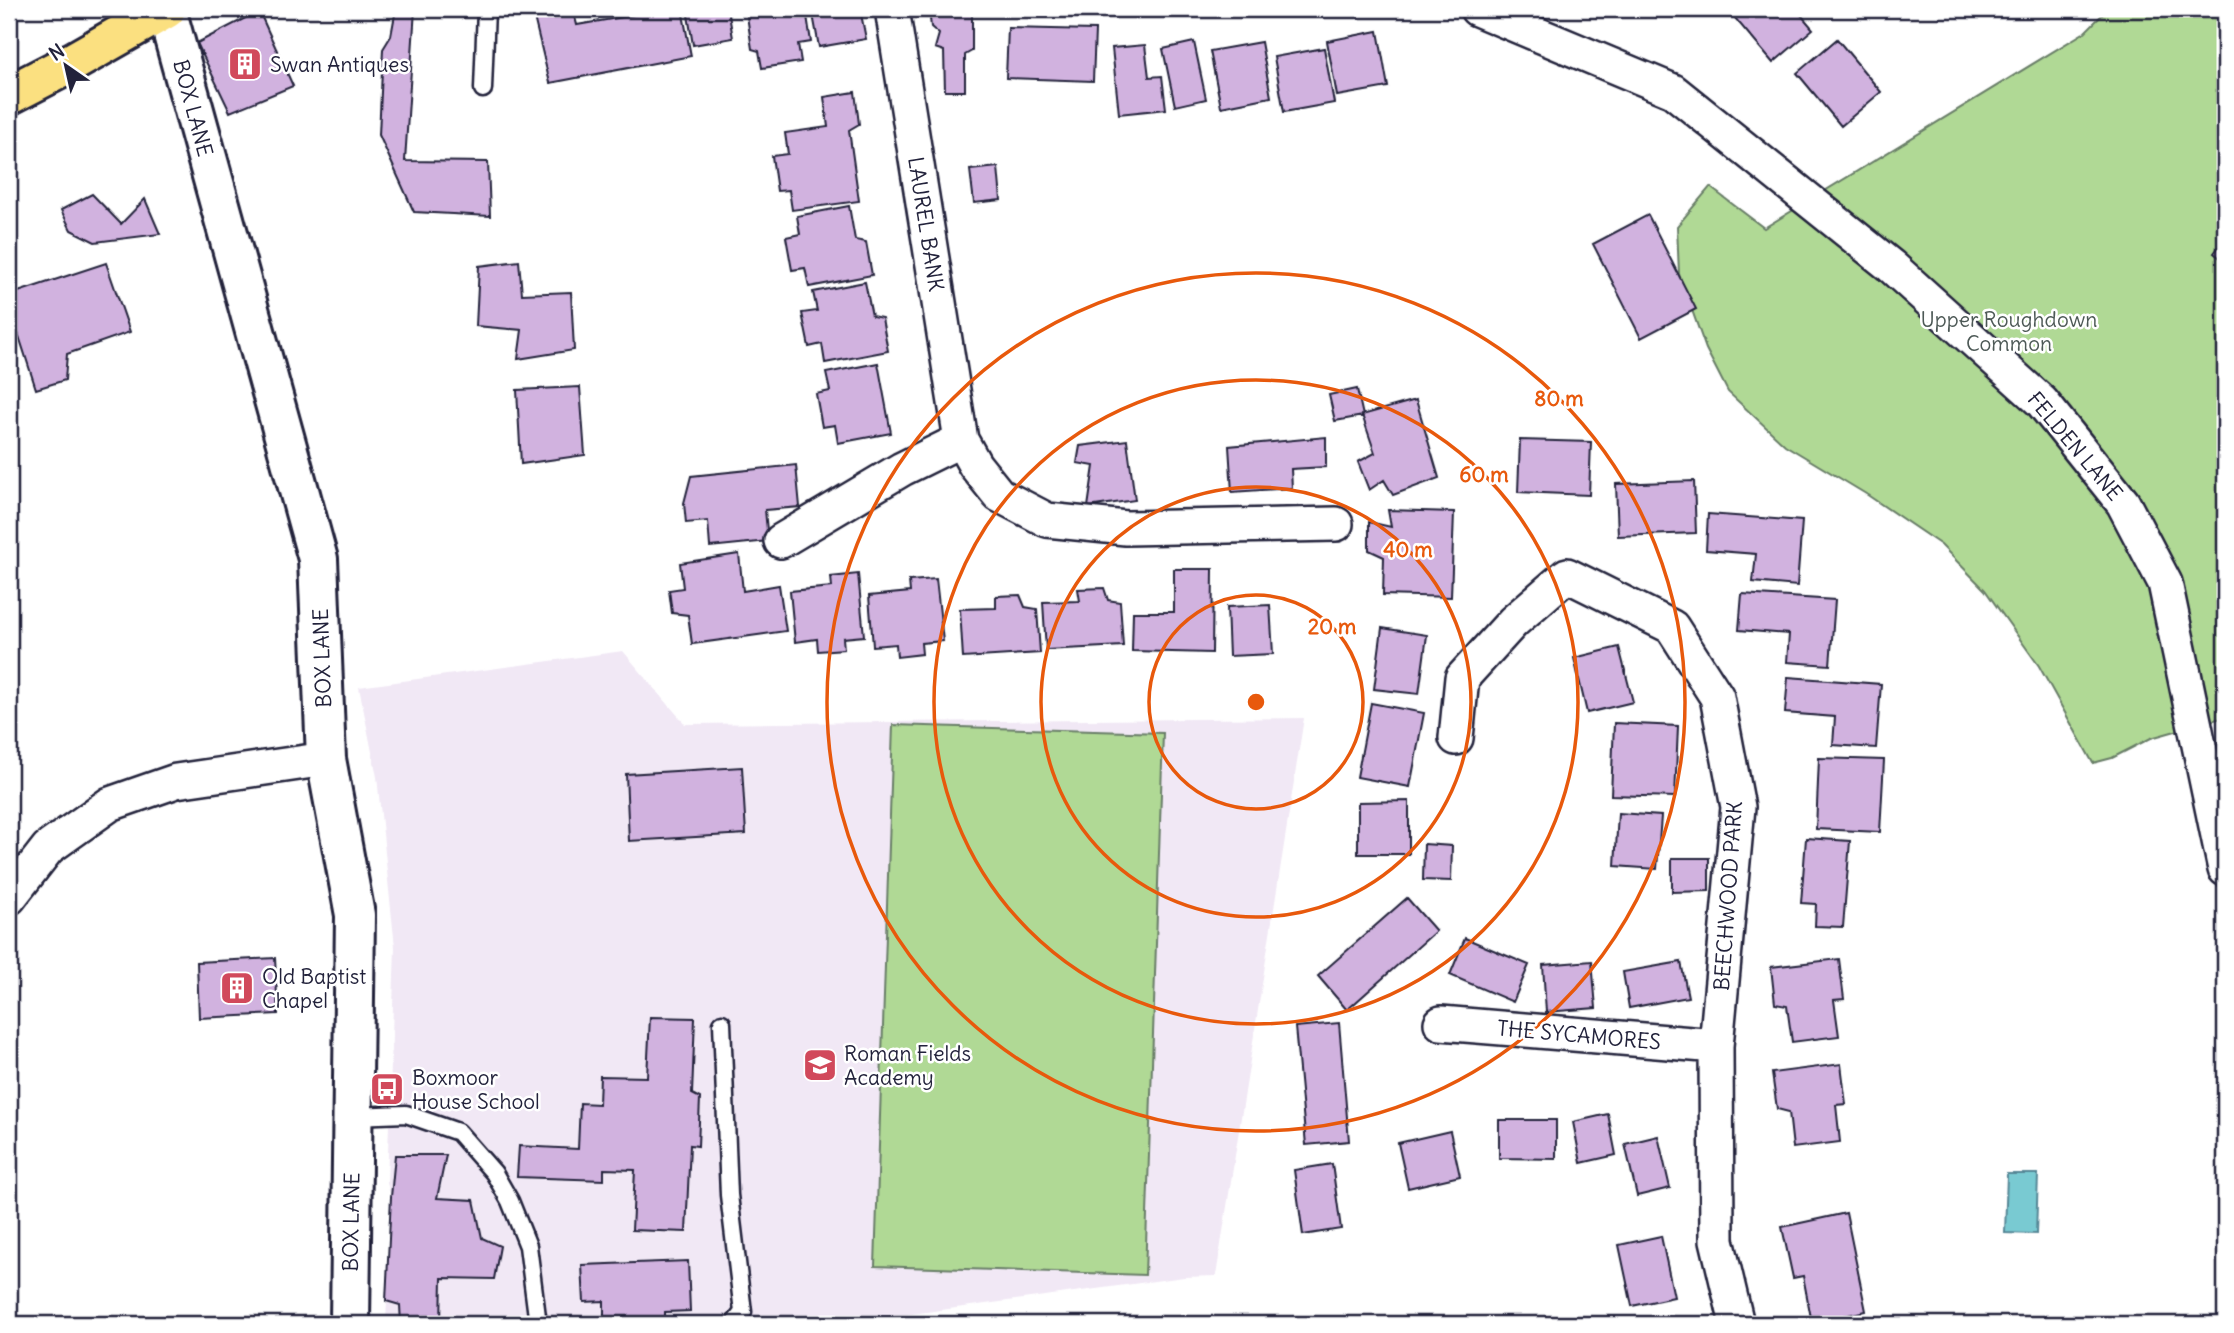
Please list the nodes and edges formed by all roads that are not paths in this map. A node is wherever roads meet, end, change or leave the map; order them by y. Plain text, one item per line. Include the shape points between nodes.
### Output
1 (166, 9) edge
2 (486, 9) edge
3 (892, 9) edge
4 (1476, 9) edge
5 (483, 89) dead end
6 (9, 95) edge
7 (961, 440) junction
8 (1336, 523) dead end
9 (781, 541) dead end
10 (1456, 738) dead end
11 (326, 759) junction
12 (2225, 869) edge
13 (9, 898) edge
14 (722, 1023) dead end
15 (1441, 1023) dead end
16 (1716, 1046) junction
17 (353, 1116) junction
18 (350, 1324) edge
19 (538, 1324) edge
20 (734, 1324) edge
21 (1737, 1324) edge

1 - 6 main road
1 - 11 main road, BOX LANE via 318,559
2 - 5 lane
3 - 7 street, LAUREL BANK
4 - 12 street, FELDEN LANE via 1673,91 1891,266 2042,402 2123,503 2165,583
7 - 8 street, LAUREL BANK via 999,495 1047,520 1126,528
7 - 9 street via 902,468
10 - 16 street, BEECHWOOD PARK via 1462,678 1513,622 1567,575 1672,627 1717,697 1738,807
11 - 13 street via 176,781 110,804 48,848
11 - 17 main road, BOX LANE via 355,915
14 - 20 lane via 729,1195 743,1312
15 - 16 street, THE SYCAMORES
16 - 21 street, BEECHWOOD PARK via 1717,1240
17 - 18 main road, BOX LANE
17 - 19 lane via 407,1114 458,1132 494,1173 510,1201 528,1246

